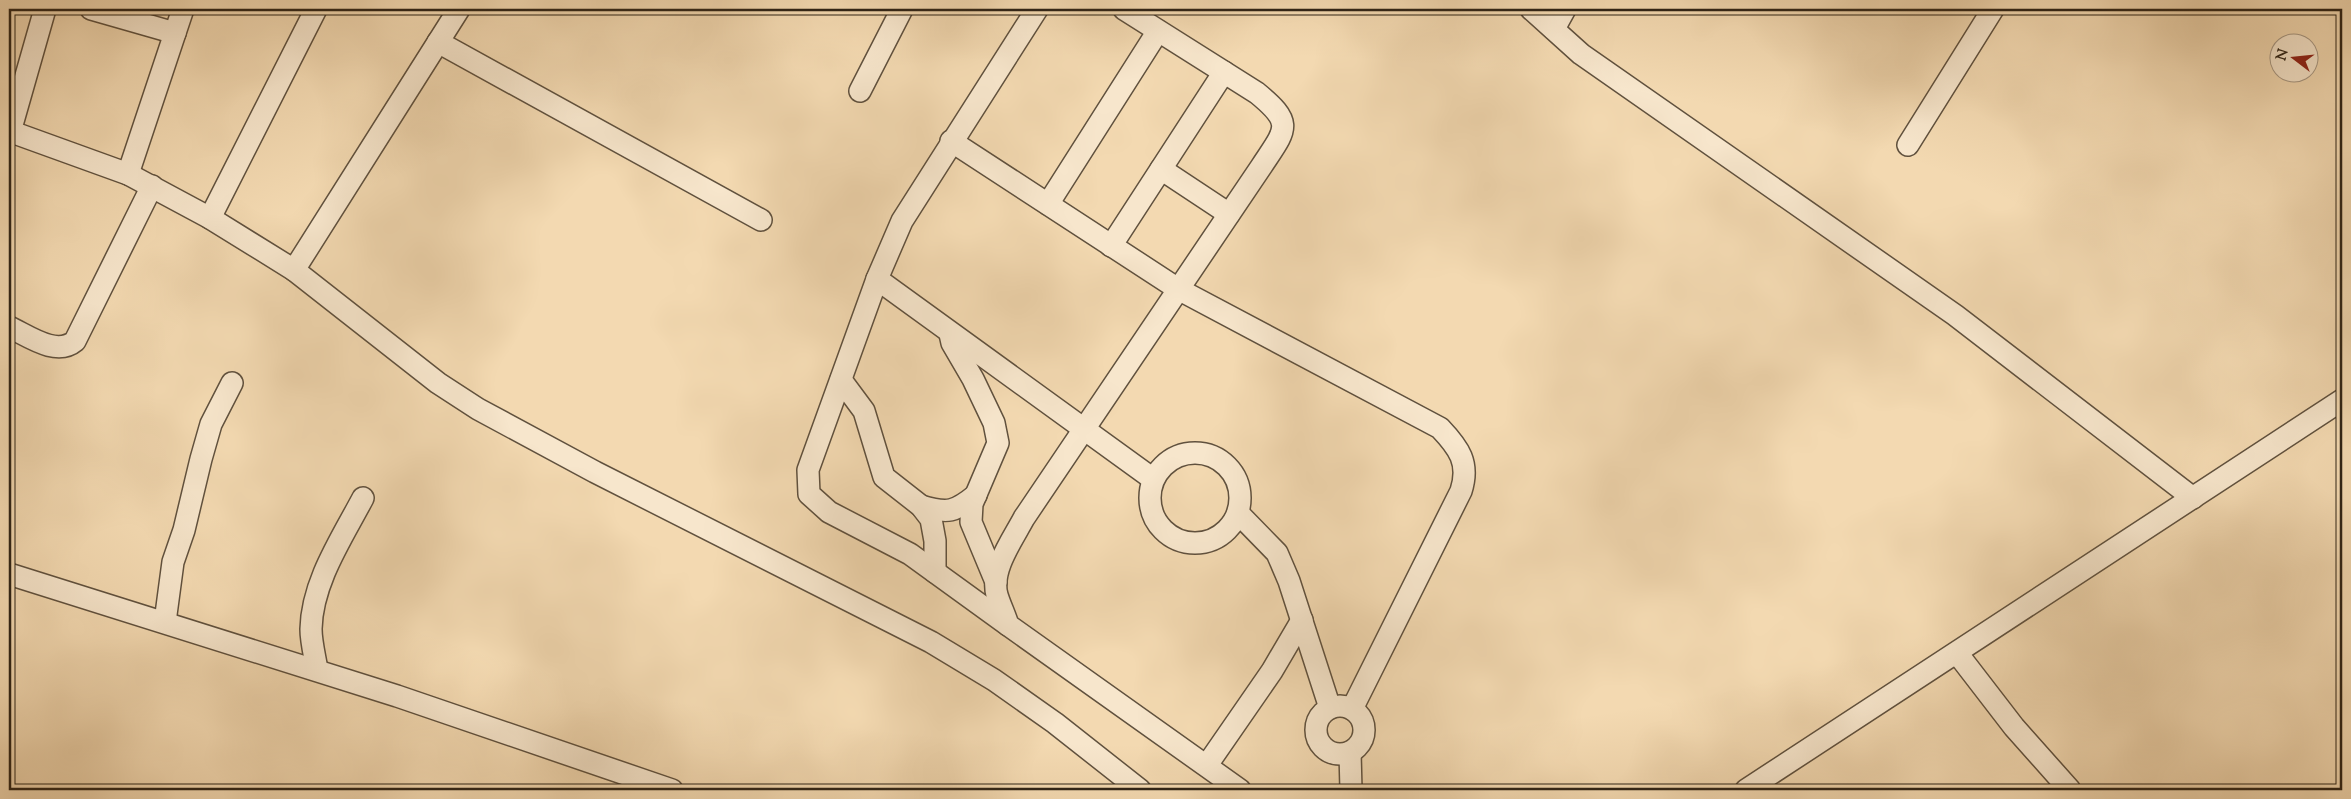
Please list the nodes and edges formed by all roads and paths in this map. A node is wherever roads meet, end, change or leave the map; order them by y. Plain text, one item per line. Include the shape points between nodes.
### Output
1 (45, 9) edge
2 (91, 9) edge
3 (183, 9) edge
4 (316, 9) edge
5 (459, 9) edge
6 (902, 9) edge
7 (1037, 9) edge
8 (1124, 9) edge
9 (1531, 9) edge
10 (1565, 9) edge
11 (1992, 9) edge
12 (1554, 29) junction
13 (1158, 30) junction
14 (175, 33) junction
15 (438, 42) junction
16 (1224, 72) junction
17 (860, 91) dead end
18 (10, 132) edge
19 (951, 141) junction
20 (1908, 145) dead end
21 (1161, 169) junction
22 (128, 174) junction
23 (152, 186) junction
24 (1048, 204) junction
25 (1229, 214) junction
26 (210, 218) junction
27 (761, 220) dead end
28 (1111, 246) junction
29 (294, 270) junction
30 (877, 279) junction
31 (1178, 289) junction
32 (9, 327) edge
33 (950, 332) junction
34 (841, 380) junction
35 (232, 383) dead end
36 (2342, 400) edge
37 (1084, 430) junction
38 (1153, 479) junction
39 (976, 495) junction
40 (363, 498) dead end
41 (2193, 498) junction
42 (921, 506) junction
43 (1238, 513) junction
44 (935, 572) junction
45 (9, 574) edge
46 (996, 582) junction
47 (1302, 620) junction
48 (165, 622) junction
49 (1008, 624) junction
50 (1957, 653) junction
51 (317, 670) junction
52 (1330, 708) junction
53 (1352, 709) junction
54 (1350, 752) junction
55 (1207, 765) junction
56 (2065, 789) edge
57 (672, 790) edge
58 (1140, 790) edge
59 (1240, 790) edge
60 (1352, 790) edge
61 (1747, 790) edge

1 - 18 street
2 - 14 street
3 - 14 street
4 - 26 street
5 - 15 street
6 - 17 street
7 - 19 street
8 - 13 street
9 - 12 street
10 - 12 street
11 - 20 street
12 - 41 street via 1581,54 1955,316
13 - 16 street
13 - 24 street
14 - 22 street
15 - 27 street
15 - 29 street
16 - 21 street
16 - 25 street via 1257,93 1283,118 1279,141
18 - 22 street
19 - 24 street
19 - 30 street via 902,221
21 - 25 street
21 - 28 street
22 - 23 street
23 - 26 street
23 - 32 street via 75,341 68,347 59,348
24 - 28 street
25 - 31 street
26 - 29 street
28 - 31 street
29 - 58 street via 438,383 478,409 595,472 931,642 994,680 1055,723
30 - 33 street
30 - 34 street
31 - 37 street
31 - 53 street via 1440,428 1458,447 1465,466 1461,491
33 - 37 street
33 - 39 street via 952,343 994,423 998,443
34 - 42 street via 864,411 884,477
34 - 44 street via 808,470 809,494 829,512 910,554
35 - 48 street via 211,424 201,459 173,562
36 - 41 street
37 - 38 street
37 - 46 street via 1024,518 1000,565
38 - 43 street via 1174,457 1189,452 1219,459 1238,482
38 - 43 street via 1149,495 1152,511 1159,526 1171,537 1186,543 1218,538
39 - 42 street via 959,509 941,512
39 - 46 street via 971,522
40 - 51 street via 319,588 311,630
41 - 50 street
42 - 44 street via 931,519
43 - 47 street via 1277,553
44 - 49 street
45 - 48 street
46 - 49 street
47 - 52 street
47 - 55 street via 1262,686
48 - 51 street
49 - 55 street
50 - 56 street
50 - 61 street
51 - 57 street
52 - 53 street
52 - 54 street via 1316,728 1320,744 1334,754
53 - 54 street via 1363,722 1365,731 1358,747
54 - 60 street
55 - 59 street

